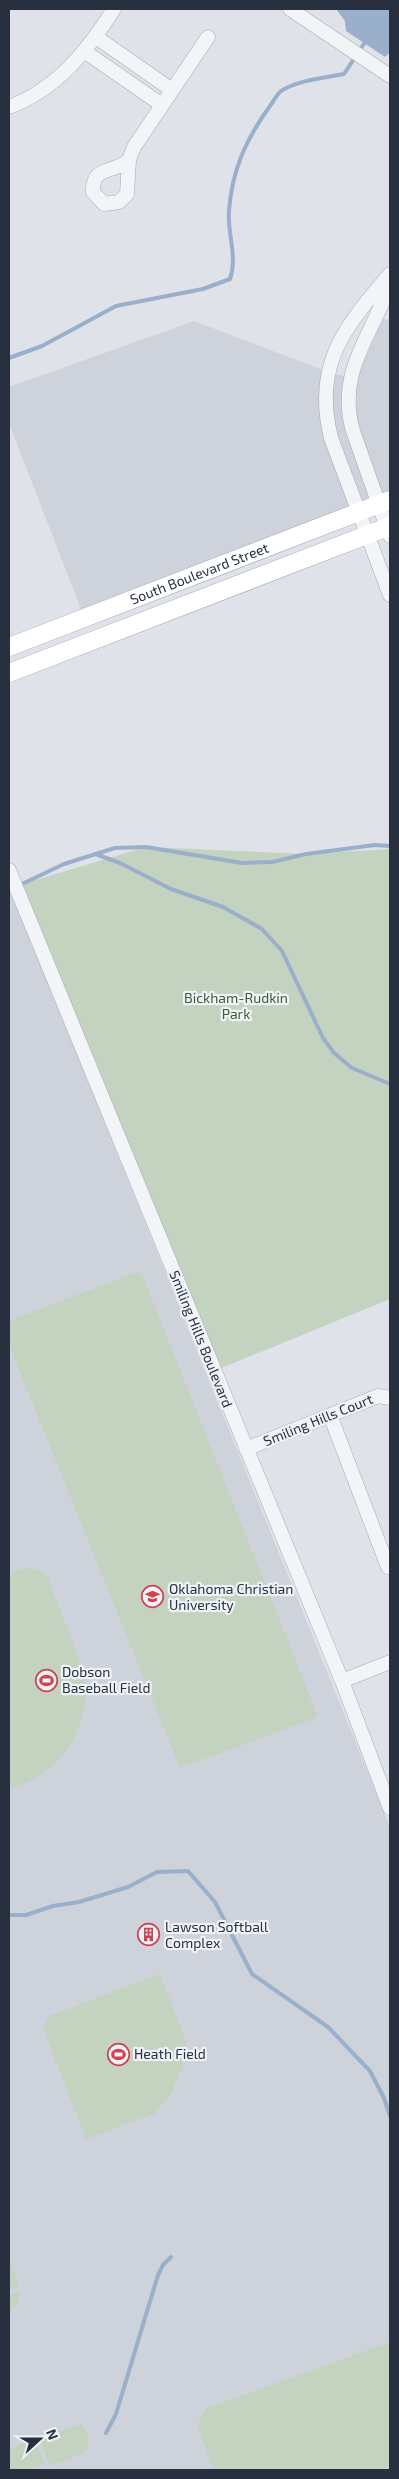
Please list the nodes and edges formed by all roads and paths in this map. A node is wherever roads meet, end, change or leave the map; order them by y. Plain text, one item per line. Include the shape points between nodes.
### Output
1 (114, 9) edge
2 (290, 9) edge
3 (96, 37) junction
4 (208, 37) dead end
5 (84, 51) junction
6 (390, 76) edge
7 (172, 90) junction
8 (162, 105) junction
9 (9, 107) edge
10 (129, 160) dead end
11 (390, 274) edge
12 (390, 283) edge
13 (353, 431) junction
14 (331, 438) junction
15 (385, 502) edge
16 (359, 512) junction
17 (389, 530) edge
18 (368, 535) junction
19 (390, 595) edge
20 (9, 647) edge
21 (9, 673) edge
22 (9, 870) edge
23 (390, 1398) edge
24 (330, 1415) junction
25 (246, 1449) junction
26 (388, 1567) dead end
27 (390, 1662) edge
28 (342, 1681) junction
29 (390, 1808) edge

1 - 3 street
2 - 6 street
3 - 5 street
3 - 7 street
4 - 7 street
5 - 8 street
5 - 9 street via 43,90
7 - 8 street
8 - 10 street
11 - 14 street via 366,302 332,358 325,394
12 - 13 street via 381,310 350,372 347,405
13 - 14 street
13 - 15 street
14 - 16 street
15 - 16 main road, South Boulevard Street
15 - 17 street
16 - 18 street
16 - 20 main road, South Boulevard Street
17 - 18 main road, South Boulevard Street
18 - 19 street
18 - 21 main road, South Boulevard Street
22 - 25 street, Smiling Hills Boulevard
23 - 24 street, Smiling Hills Court via 378,1396
24 - 25 street, Smiling Hills Court
24 - 26 street
25 - 28 street, Smiling Hills Boulevard
27 - 28 street
28 - 29 street, Smiling Hills Boulevard

